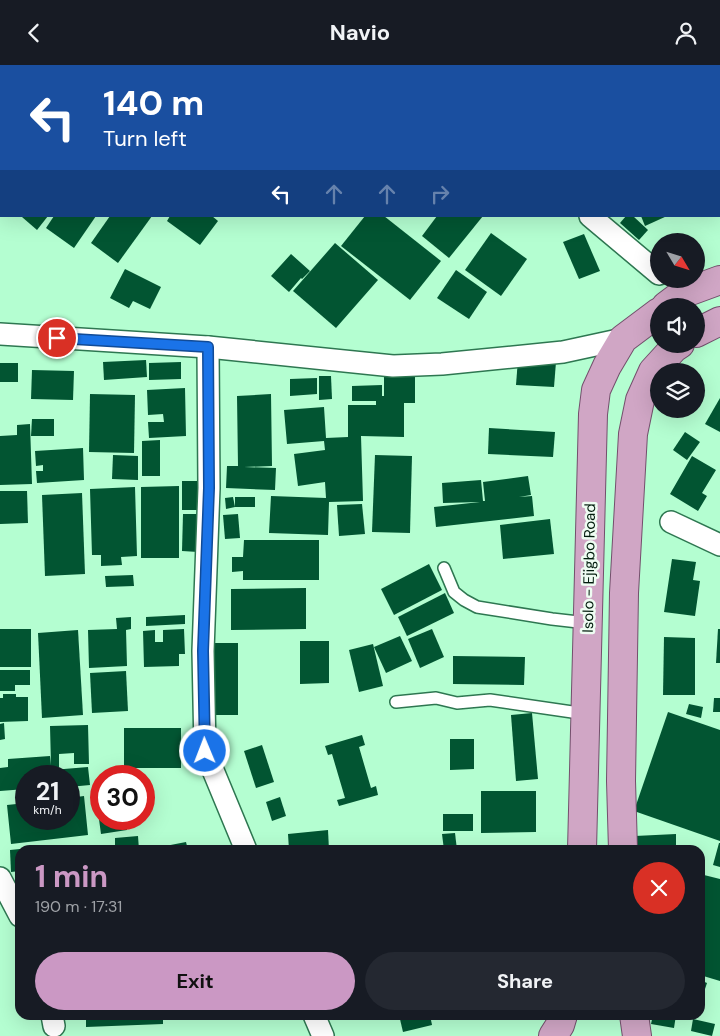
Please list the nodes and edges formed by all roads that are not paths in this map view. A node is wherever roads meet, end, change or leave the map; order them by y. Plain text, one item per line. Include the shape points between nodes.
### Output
1 (591, 217) edge
2 (650, 266) edge
3 (720, 280) edge
4 (671, 293) edge
5 (650, 318) edge
6 (720, 321) edge
7 (705, 328) edge
8 (0, 335) edge
9 (623, 339) junction
10 (208, 347) junction
11 (669, 353) edge
12 (671, 522) dead end
13 (720, 545) edge
14 (444, 568) dead end
15 (587, 623) junction
16 (396, 702) dead end
17 (586, 714) junction
18 (244, 845) edge
19 (582, 845) edge
20 (623, 845) edge
21 (0, 878) edge
22 (15, 906) edge
23 (316, 1020) edge
24 (562, 1020) edge
25 (635, 1020) edge
26 (323, 1036) edge
27 (553, 1036) edge
28 (637, 1036) edge

1 - 2 street
3 - 4 main road
5 - 9 main road, Isolo - Ejigbo Road
6 - 7 main road
8 - 10 street
9 - 10 street via 563,352 393,367
9 - 15 main road, Isolo - Ejigbo Road via 596,390
10 - 18 street via 209,488 203,651 205,751
11 - 20 main road via 653,371 640,400 633,435 624,593
12 - 13 street
14 - 15 lane via 454,591 477,607
15 - 17 main road, Isolo - Ejigbo Road
16 - 17 lane via 436,698 457,703 490,700
17 - 19 main road, Isolo - Ejigbo Road
21 - 22 street
23 - 26 street
24 - 27 main road
25 - 28 main road

